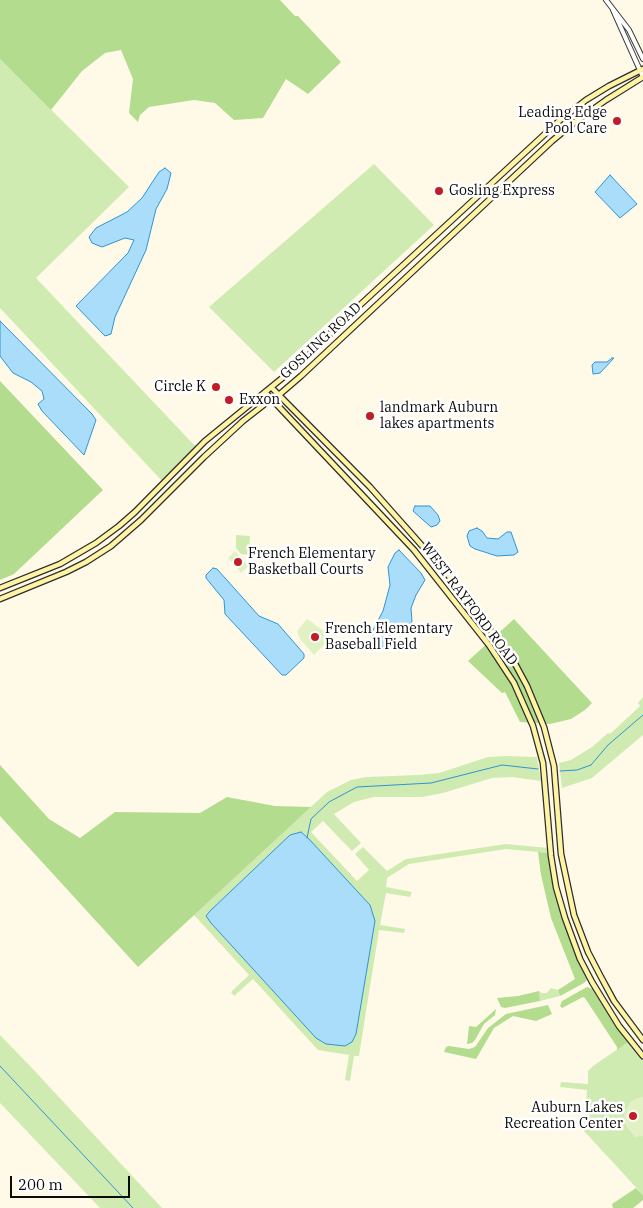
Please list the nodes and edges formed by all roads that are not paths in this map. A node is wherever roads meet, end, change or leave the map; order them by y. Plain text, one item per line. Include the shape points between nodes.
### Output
1 (606, 0) edge
2 (613, 10) junction
3 (643, 59) edge
4 (641, 69) edge
5 (643, 77) edge
6 (272, 388) junction
7 (265, 392) junction
8 (280, 394) junction
9 (272, 399) junction
10 (0, 588) edge
11 (0, 599) edge
12 (482, 618) junction
13 (473, 624) junction
14 (643, 1040) edge
15 (643, 1056) edge

1 - 2 street
2 - 3 street via 629,30
2 - 4 street
4 - 5 street
4 - 6 main road, GOSLING ROAD via 609,86 559,121
5 - 8 main road, GOSLING ROAD via 562,132
6 - 7 main road, GOSLING ROAD
6 - 8 main road, WEST RAYFORD ROAD
7 - 9 main road, WEST RAYFORD ROAD
7 - 10 main road, GOSLING ROAD via 205,441 135,512 101,540 60,564
8 - 9 main road, GOSLING ROAD
8 - 12 main road, WEST RAYFORD ROAD via 396,515
9 - 11 main road, GOSLING ROAD via 243,421 141,520 107,548 61,575
9 - 13 main road, WEST RAYFORD ROAD via 414,550
12 - 13 main road
12 - 14 main road, WEST RAYFORD ROAD via 513,660 546,734 554,766 562,854 574,914 588,952 614,1001
13 - 15 main road, WEST RAYFORD ROAD via 514,683 532,726 544,773 556,886 580,959 606,1007

